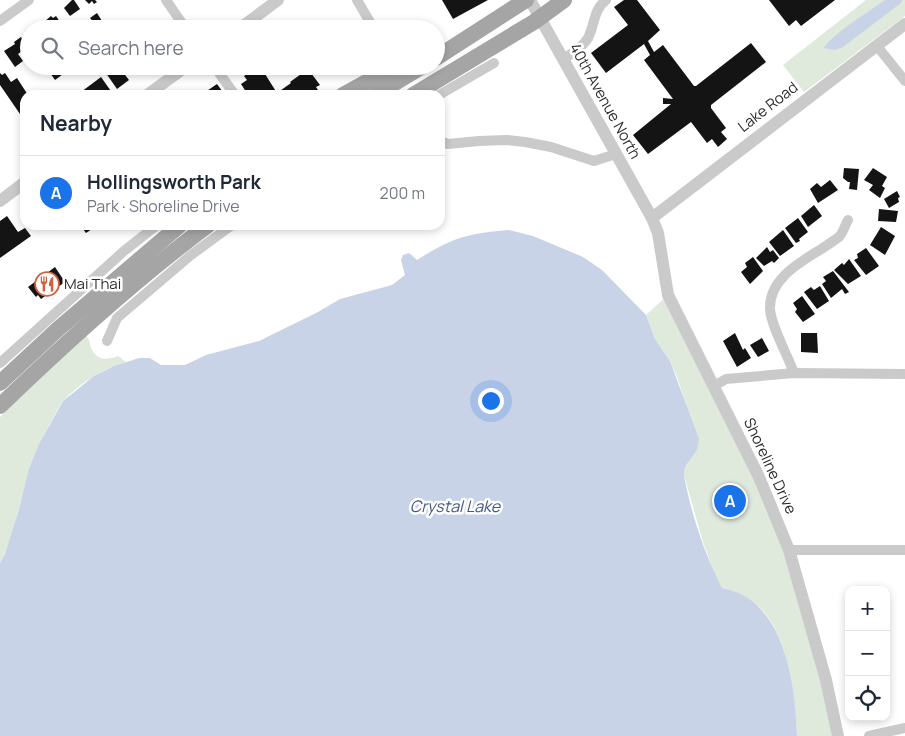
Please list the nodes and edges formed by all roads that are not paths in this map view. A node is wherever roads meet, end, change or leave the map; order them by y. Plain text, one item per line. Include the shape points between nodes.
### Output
1 (29, 0) edge
2 (166, 0) edge
3 (278, 0) edge
4 (357, 0) edge
5 (526, 0) edge
6 (530, 0) edge
7 (564, 0) edge
8 (606, 0) edge
9 (540, 17) junction
10 (180, 20) edge
11 (251, 20) edge
12 (369, 20) edge
13 (0, 21) edge
14 (905, 24) edge
15 (877, 46) junction
16 (453, 48) junction
17 (445, 50) edge
18 (445, 53) edge
19 (564, 59) junction
20 (494, 63) dead end
21 (175, 75) edge
22 (221, 75) edge
23 (381, 75) edge
24 (408, 75) edge
25 (905, 81) edge
26 (154, 90) edge
27 (231, 90) edge
28 (352, 90) edge
29 (383, 90) edge
30 (421, 90) edge
31 (445, 92) edge
32 (445, 143) edge
33 (616, 154) junction
34 (20, 186) edge
35 (0, 201) edge
36 (652, 218) junction
37 (848, 220) dead end
38 (151, 230) edge
39 (174, 230) edge
40 (202, 230) edge
41 (225, 230) edge
42 (107, 341) dead end
43 (0, 363) edge
44 (794, 374) junction
45 (905, 374) edge
46 (0, 383) edge
47 (714, 386) junction
48 (0, 406) edge
49 (790, 550) junction
50 (905, 550) edge
51 (905, 728) edge
52 (838, 736) edge
53 (869, 736) edge

1 - 13 street
2 - 10 street
3 - 11 street
4 - 12 street
5 - 16 main road
6 - 9 street, 40th Avenue North
7 - 9 main road
8 - 19 street via 597,10 585,43
9 - 19 street, 40th Avenue North
9 - 30 main road
14 - 15 street, Lake Road
15 - 25 street
15 - 36 street, Lake Road
16 - 17 main road
16 - 18 main road
19 - 33 street, 40th Avenue North
20 - 31 street
21 - 26 street
22 - 27 street
23 - 28 main road
24 - 29 main road
32 - 33 street via 525,142 594,161
33 - 36 street, 40th Avenue North
34 - 35 street
36 - 47 street, Shoreline Drive via 658,233 668,295
37 - 44 street via 839,237 788,271 772,293 772,320
38 - 43 street
39 - 46 main road
40 - 48 main road via 105,308
41 - 42 street via 117,318
44 - 45 street
44 - 47 street via 726,379
47 - 49 street, Shoreline Drive via 759,477
49 - 50 street
49 - 52 street, Shoreline Drive
51 - 53 street

